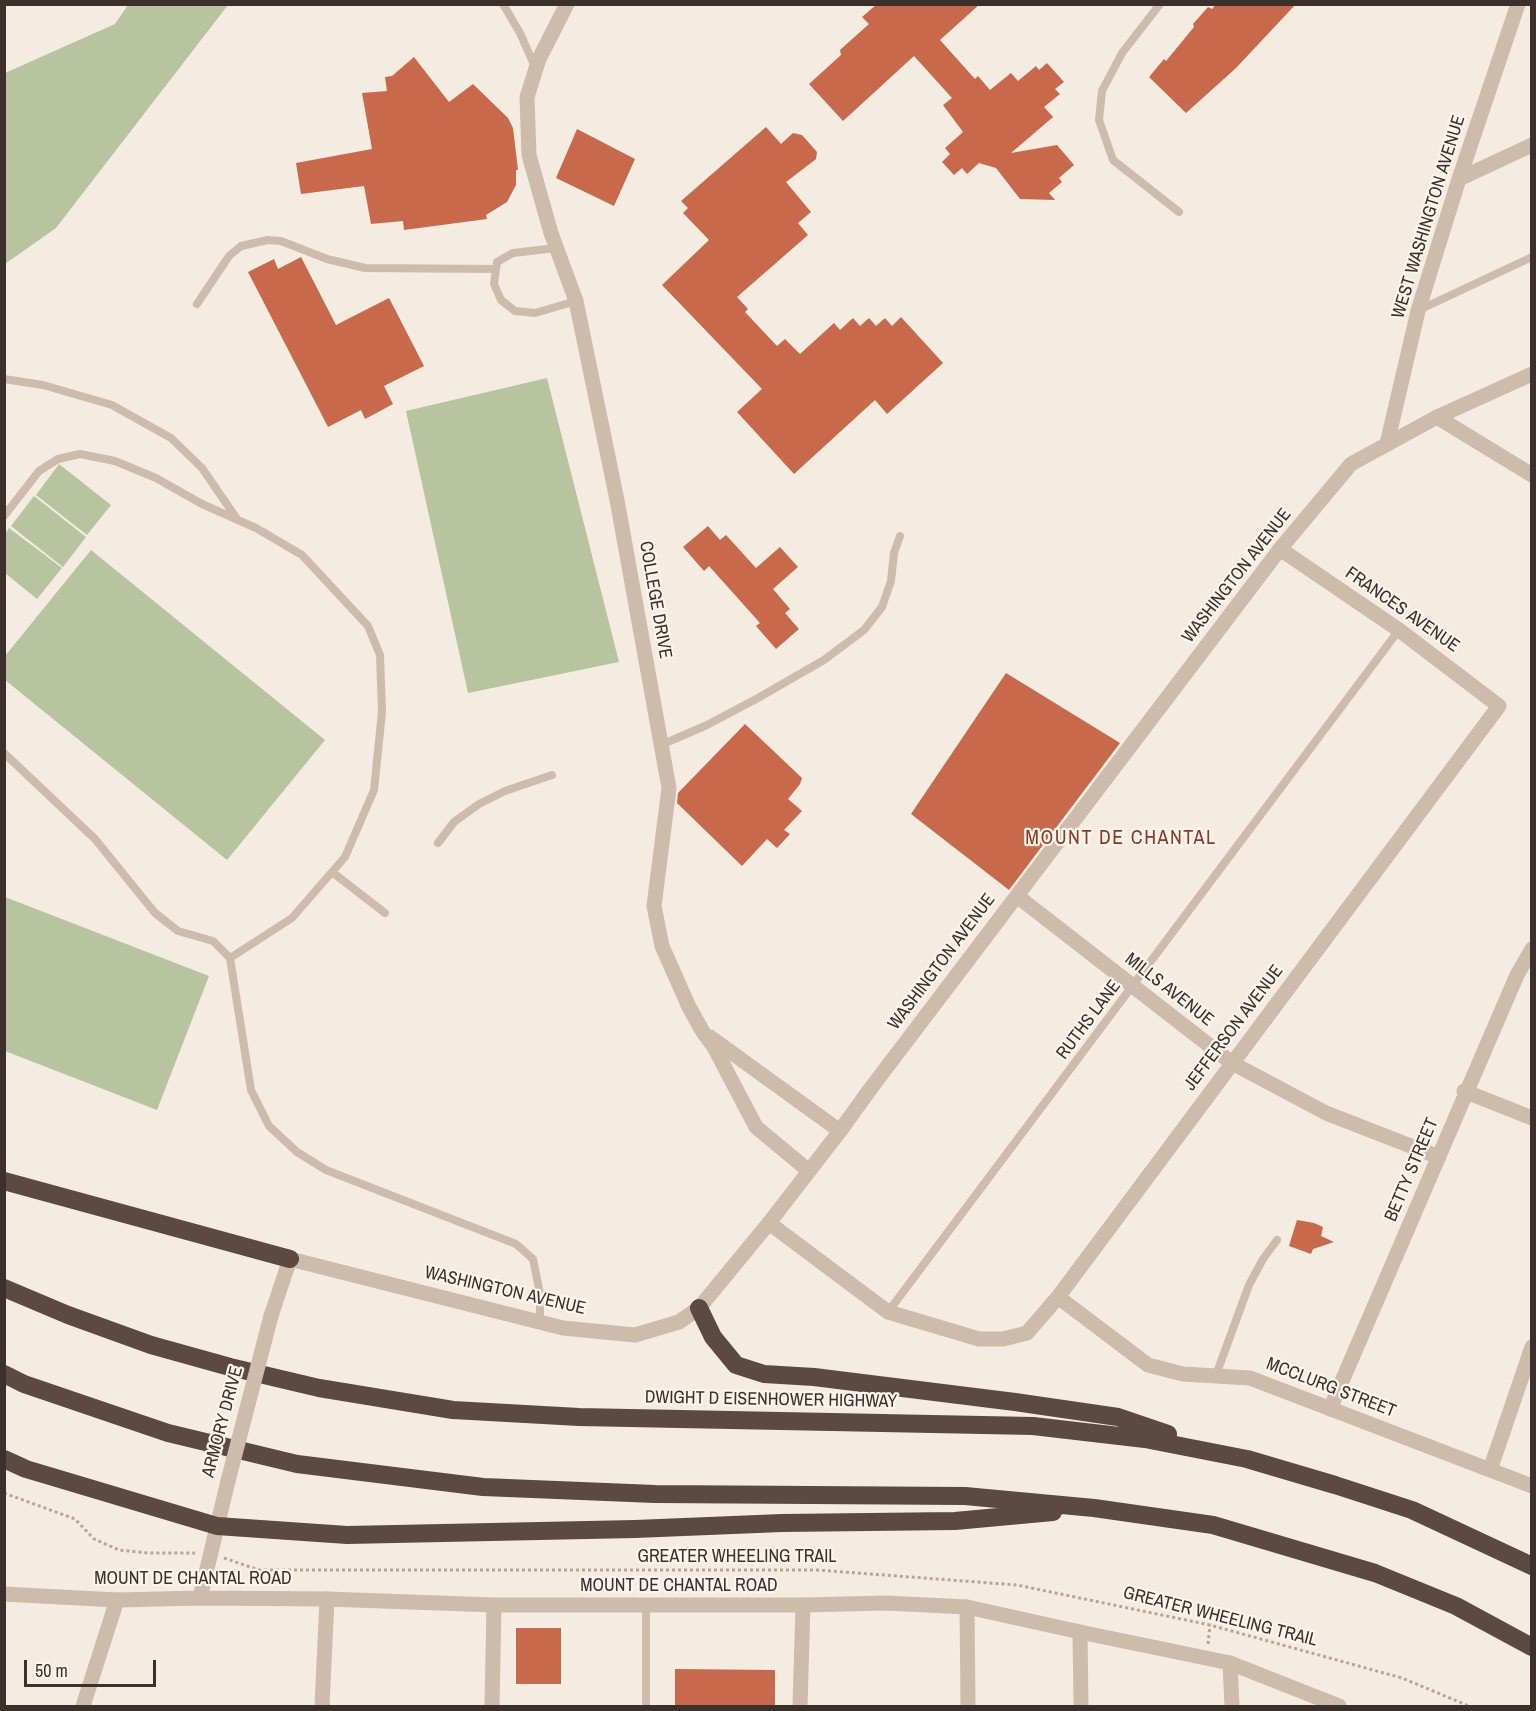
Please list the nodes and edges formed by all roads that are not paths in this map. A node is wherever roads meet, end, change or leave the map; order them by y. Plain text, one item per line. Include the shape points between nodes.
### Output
1 (503, 4) edge
2 (567, 4) edge
3 (1160, 4) edge
4 (1518, 4) edge
5 (536, 68) junction
6 (1532, 145) edge
7 (1459, 179) junction
8 (1179, 212) dead end
9 (556, 248) junction
10 (1532, 257) edge
11 (496, 268) junction
12 (576, 301) junction
13 (197, 304) dead end
14 (1418, 310) junction
15 (1532, 374) edge
16 (4, 379) edge
17 (1437, 417) junction
18 (1387, 444) junction
19 (1532, 475) edge
20 (4, 516) edge
21 (237, 520) junction
22 (900, 536) dead end
23 (1280, 549) junction
24 (1399, 630) junction
25 (1499, 706) joint
26 (661, 745) junction
27 (4, 753) edge
28 (552, 776) dead end
29 (438, 843) dead end
30 (332, 872) junction
31 (1017, 896) junction
32 (386, 913) dead end
33 (1532, 949) edge
34 (230, 958) junction
35 (1132, 986) junction
36 (703, 1032) junction
37 (1232, 1063) junction
38 (1465, 1092) junction
39 (1532, 1118) edge
40 (840, 1131) junction
41 (1438, 1157) junction
42 (809, 1171) junction
43 (4, 1181) edge
44 (769, 1223) junction
45 (1276, 1240) dead end
46 (290, 1259) junction
47 (4, 1288) edge
48 (1058, 1297) junction
49 (699, 1308) junction
50 (888, 1312) junction
51 (540, 1322) junction
52 (1532, 1347) edge
53 (4, 1374) edge
54 (1216, 1375) junction
55 (1330, 1409) junction
56 (4, 1459) edge
57 (1247, 1459) junction
58 (1490, 1470) junction
59 (1532, 1486) edge
60 (1094, 1508) junction
61 (217, 1526) junction
62 (1532, 1566) edge
63 (4, 1594) edge
64 (200, 1598) junction
65 (327, 1599) junction
66 (117, 1600) junction
67 (494, 1605) junction
68 (646, 1605) junction
69 (803, 1605) junction
70 (967, 1607) junction
71 (1080, 1632) junction
72 (1532, 1647) edge
73 (1230, 1663) junction
74 (83, 1707) edge
75 (322, 1707) edge
76 (492, 1707) edge
77 (646, 1707) edge
78 (800, 1707) edge
79 (968, 1707) edge
80 (1081, 1707) edge
81 (1232, 1707) edge
82 (1339, 1707) edge

1 - 5 lane
2 - 5 street, COLLEGE DRIVE
3 - 8 lane via 1122,53 1102,91 1099,120 1113,160
4 - 7 street, WEST WASHINGTON AVENUE
5 - 9 street, COLLEGE DRIVE via 527,97 529,155
6 - 7 street
7 - 14 street, WEST WASHINGTON AVENUE
9 - 11 lane via 513,253 497,262
9 - 12 street, COLLEGE DRIVE
10 - 14 lane
11 - 12 lane via 494,284 501,300 515,310 535,313
11 - 13 lane via 365,268 268,240 241,246 229,256
12 - 26 street, COLLEGE DRIVE
14 - 18 street, WEST WASHINGTON AVENUE
15 - 17 street, WASHINGTON AVENUE
16 - 21 lane via 43,385 112,405 171,438 202,468
17 - 18 street, WASHINGTON AVENUE
17 - 19 street
18 - 23 street, WASHINGTON AVENUE via 1351,464
20 - 21 lane via 39,471 58,459 80,454 115,461 156,478
21 - 30 lane via 302,555 368,626 380,655 382,712 374,790 345,856
22 - 26 lane via 882,607 864,630 824,660 707,725
23 - 24 street, FRANCES AVENUE
23 - 31 street, WASHINGTON AVENUE
24 - 25 street, FRANCES AVENUE
24 - 35 lane, RUTHS LANE
25 - 37 street, JEFFERSON AVENUE
26 - 36 street, COLLEGE DRIVE via 669,788 654,906 662,946
27 - 34 lane via 95,840 155,913 178,931 213,941
28 - 29 lane via 479,804 454,822
30 - 32 lane
30 - 34 lane via 292,918
31 - 35 street, MILLS AVENUE
31 - 40 street, WASHINGTON AVENUE
33 - 38 street, BETTY STREET
34 - 51 lane via 251,1090 269,1126 297,1152 326,1170 516,1244 533,1259 540,1294
35 - 37 street, MILLS AVENUE
35 - 50 lane, RUTHS LANE
36 - 40 street
36 - 42 street, COLLEGE DRIVE via 756,1127
37 - 41 street, MILLS AVENUE via 1326,1113
37 - 48 street, JEFFERSON AVENUE
38 - 39 street
38 - 41 street, BETTY STREET
40 - 42 street, WASHINGTON AVENUE
41 - 55 street, BETTY STREET
42 - 44 street, WASHINGTON AVENUE
43 - 46 highway
44 - 49 street, WASHINGTON AVENUE
44 - 50 street
45 - 54 lane via 1249,1285
46 - 51 street, WASHINGTON AVENUE
46 - 61 street, ARMORY DRIVE, bridge via 271,1316
47 - 57 highway, DWIGHT D EISENHOWER HIGHWAY via 151,1345 230,1367 319,1388 453,1410 579,1418 1033,1426 1145,1439
48 - 50 street, JEFFERSON AVENUE via 1026,1333 1003,1339 979,1339
48 - 54 street, MCCLURG STREET via 1148,1365 1183,1374
49 - 51 street, WASHINGTON AVENUE via 679,1322 635,1335
49 - 57 highway via 713,1337 736,1365 764,1374 814,1377 1118,1417
52 - 58 street
53 - 60 highway via 168,1433 297,1464 471,1485 655,1494 965,1496
54 - 55 street, MCCLURG STREET via 1250,1378
55 - 58 street, MCCLURG STREET
56 - 61 highway
57 - 62 highway, DWIGHT D EISENHOWER HIGHWAY via 1412,1510
58 - 59 street, MCCLURG STREET
60 - 61 highway via 955,1521 347,1535
60 - 72 highway via 1213,1525 1375,1573 1456,1606
61 - 64 street, ARMORY DRIVE
63 - 66 street, MOUNT DE CHANTAL ROAD
64 - 65 street, MOUNT DE CHANTAL ROAD
64 - 66 street, MOUNT DE CHANTAL ROAD
65 - 67 street, MOUNT DE CHANTAL ROAD
65 - 75 street
66 - 74 street
67 - 68 street, MOUNT DE CHANTAL ROAD
67 - 76 street
68 - 69 street, MOUNT DE CHANTAL ROAD
68 - 77 lane
69 - 70 street, MOUNT DE CHANTAL ROAD via 886,1603
69 - 78 street
70 - 71 street, MOUNT DE CHANTAL ROAD
70 - 79 street
71 - 73 street, MOUNT DE CHANTAL ROAD
71 - 80 street
73 - 81 street
73 - 82 street, MOUNT DE CHANTAL ROAD

